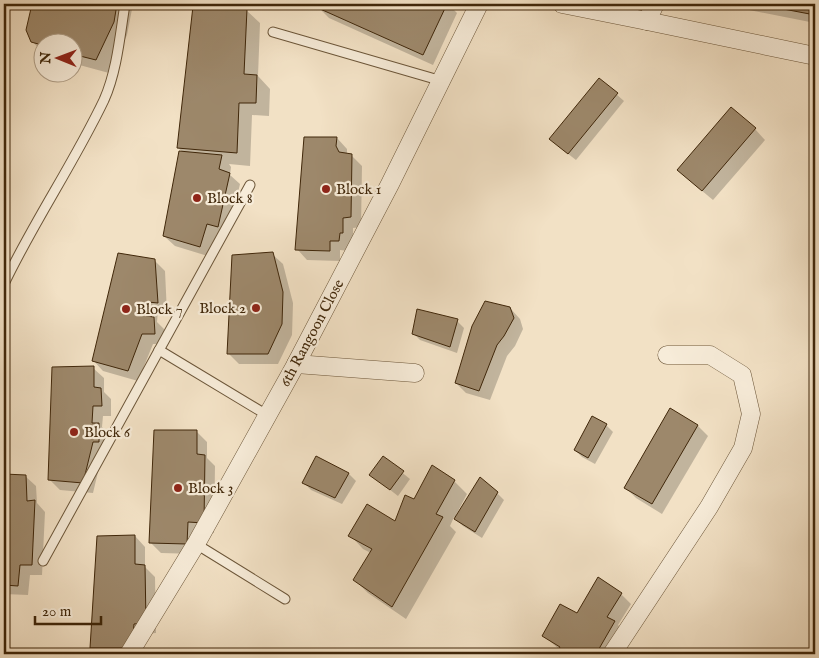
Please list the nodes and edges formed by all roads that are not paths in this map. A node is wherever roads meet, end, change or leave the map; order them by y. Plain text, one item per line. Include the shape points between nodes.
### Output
1 (125, 4) edge
2 (480, 4) edge
3 (562, 4) edge
4 (654, 4) edge
5 (647, 21) junction
6 (273, 32) dead end
7 (815, 56) edge
8 (442, 81) junction
9 (250, 185) dead end
10 (7, 272) edge
11 (4, 284) edge
12 (159, 350) junction
13 (667, 355) dead end
14 (296, 364) junction
15 (415, 373) dead end
16 (267, 415) junction
17 (196, 544) junction
18 (43, 561) dead end
19 (285, 599) dead end
20 (129, 654) edge
21 (612, 654) edge

1 - 10 lane via 117,57 104,99
2 - 8 street, 6th Rangoon Close
3 - 5 street
4 - 5 street
5 - 7 street
6 - 8 lane
8 - 14 street, 6th Rangoon Close
9 - 12 lane
10 - 11 lane
12 - 16 lane
12 - 18 lane
13 - 21 street via 710,356 742,376 751,414 744,448
14 - 15 street
14 - 16 street, 6th Rangoon Close
16 - 17 street, 6th Rangoon Close
17 - 19 lane
17 - 20 street, 6th Rangoon Close

